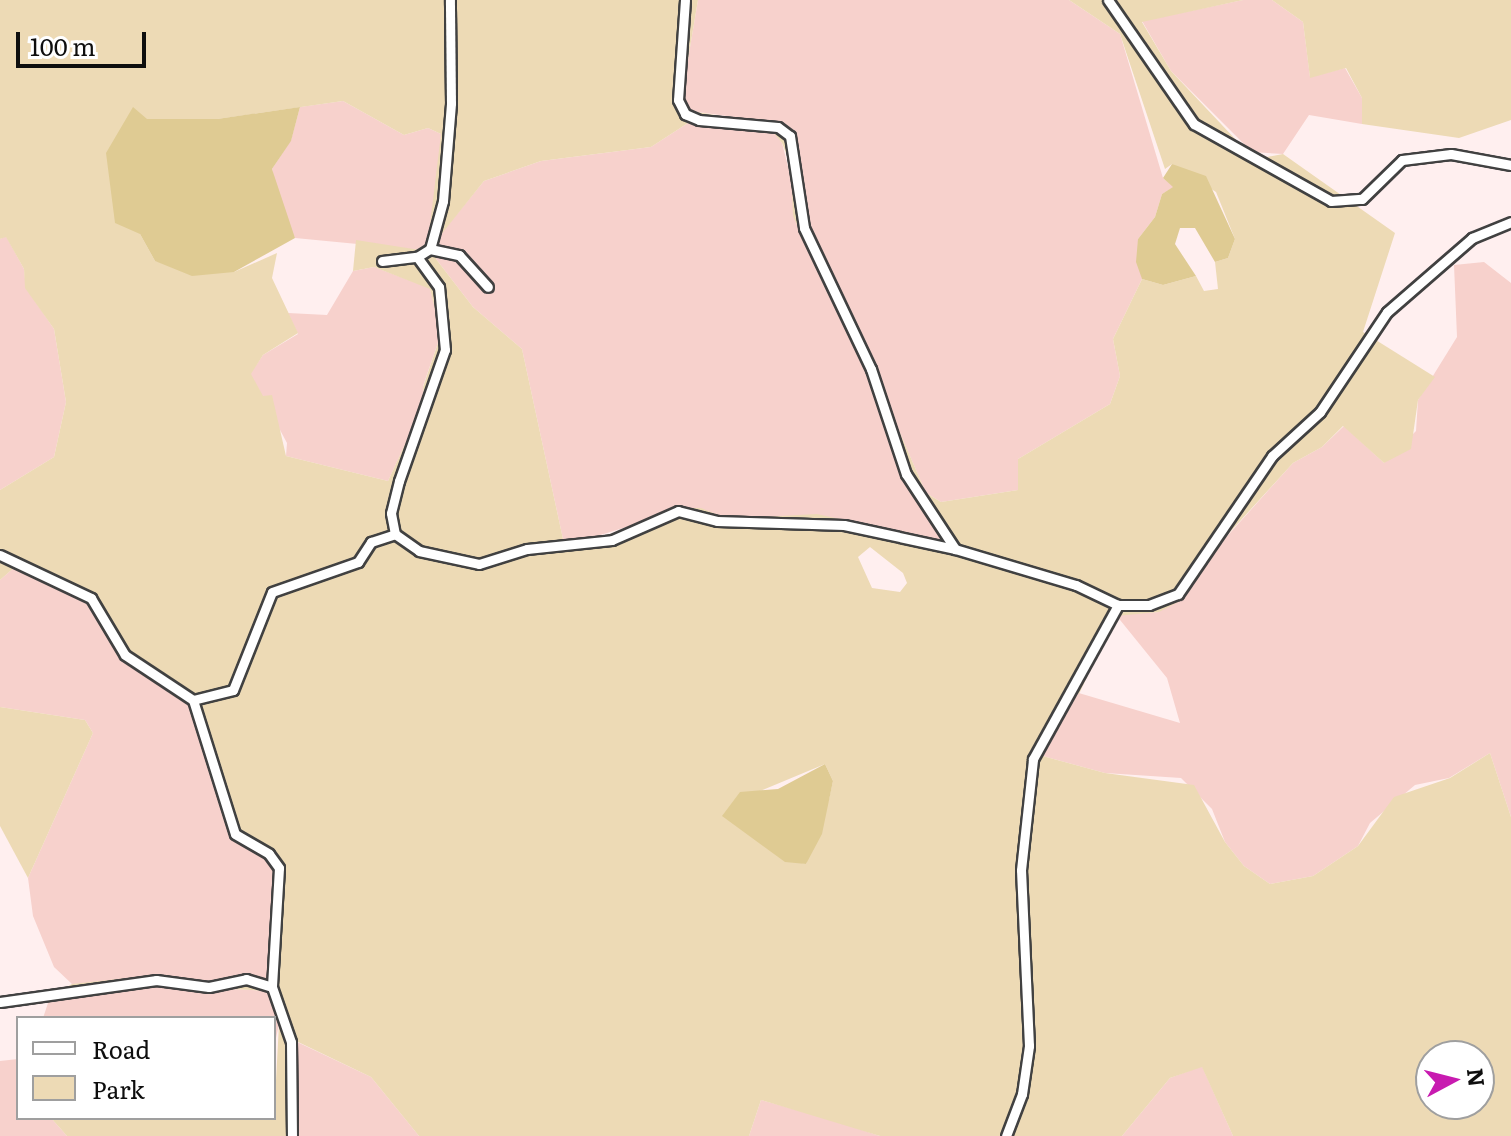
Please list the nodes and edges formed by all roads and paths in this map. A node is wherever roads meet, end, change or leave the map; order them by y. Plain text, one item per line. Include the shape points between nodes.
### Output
1 (450, 0) edge
2 (685, 0) edge
3 (1108, 0) edge
4 (1511, 165) edge
5 (1511, 222) edge
6 (430, 249) junction
7 (417, 257) junction
8 (382, 261) dead end
9 (488, 287) dead end
10 (395, 534) junction
11 (955, 549) junction
12 (0, 555) edge
13 (1118, 605) junction
14 (193, 700) junction
15 (272, 987) junction
16 (0, 1002) edge
17 (292, 1136) edge
18 (1006, 1136) edge

1 - 6 street via 451,103 443,201
2 - 11 street via 678,100 685,114 699,120 778,127 790,136 804,228 871,369 906,474
3 - 4 street via 1194,124 1331,201 1362,199 1402,160 1451,154
5 - 13 street via 1472,238 1387,312 1320,412 1272,456 1178,594 1149,605
6 - 7 street
6 - 9 street via 459,255
7 - 8 street
7 - 10 street via 439,287 445,350 399,481 391,513
10 - 11 street via 419,551 479,564 527,549 612,540 678,511 717,521 844,525
10 - 14 street via 371,542 358,562 272,592 233,690
11 - 13 street via 1076,585
12 - 14 street via 91,598 125,655
13 - 18 street via 1033,759 1021,870 1029,1046 1022,1094
14 - 15 street via 235,834 269,854 279,868
15 - 16 street via 246,979 209,987 156,980
15 - 17 street via 291,1042

